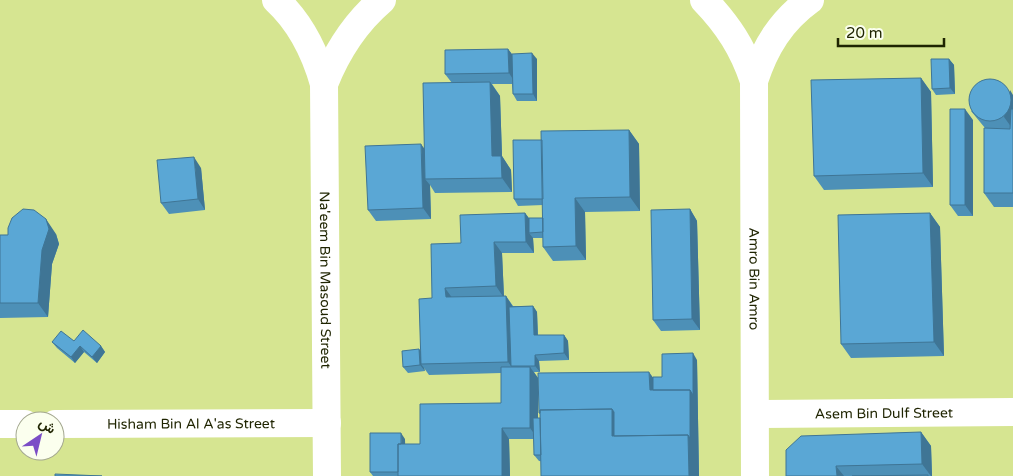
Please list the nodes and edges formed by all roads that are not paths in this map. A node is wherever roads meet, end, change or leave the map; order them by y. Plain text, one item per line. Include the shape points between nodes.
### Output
1 (276, 0) edge
2 (382, 0) edge
3 (704, 0) edge
4 (810, 0) edge
5 (754, 81) junction
6 (324, 84) junction
7 (1013, 412) edge
8 (755, 414) junction
9 (327, 423) junction
10 (0, 424) edge
11 (15, 424) edge
12 (65, 424) edge
13 (327, 476) edge
14 (755, 476) edge

1 - 6 street, Na'eem Bin Masoud Street via 298,24 309,43
2 - 6 street, Na'eem Bin Masoud Street via 343,44
3 - 5 street, Amro Bin Amro via 735,37
4 - 5 street, Amro Bin Amro via 783,24 770,42
5 - 8 street, Amro Bin Amro
6 - 9 street, Na'eem Bin Masoud Street
7 - 8 street, Asem Bin Dulf Street
8 - 14 street, Amro Bin Amro
9 - 12 street, Hisham Bin Al A'as Street
9 - 13 street, Na'eem Bin Masoud Street
10 - 11 street

